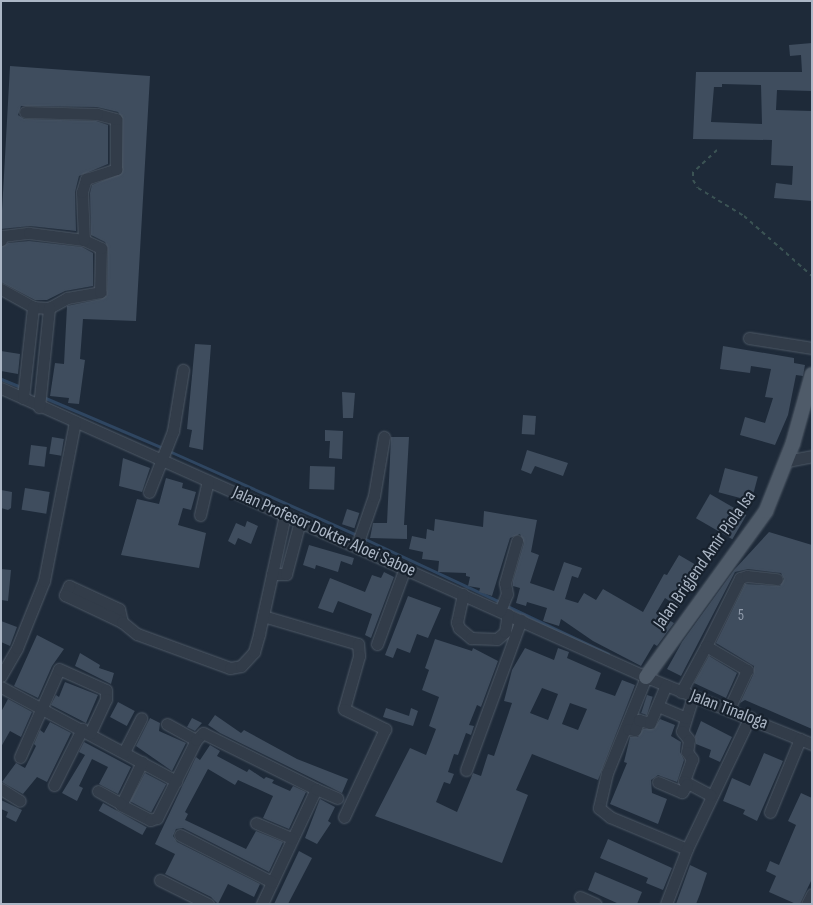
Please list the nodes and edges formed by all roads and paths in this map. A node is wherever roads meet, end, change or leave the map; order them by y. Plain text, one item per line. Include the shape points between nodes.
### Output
1 (25, 112) dead end
2 (717, 150) dead end
3 (1, 240) edge
4 (84, 240) junction
5 (812, 276) edge
6 (1, 289) edge
7 (33, 306) junction
8 (49, 308) junction
9 (749, 338) dead end
10 (812, 348) edge
11 (183, 370) dead end
12 (812, 375) edge
13 (1, 388) edge
14 (24, 395) junction
15 (809, 398) edge
16 (40, 403) junction
17 (75, 422) junction
18 (384, 437) dead end
19 (812, 456) edge
20 (161, 457) junction
21 (787, 461) junction
22 (208, 481) junction
23 (149, 492) dead end
24 (200, 515) dead end
25 (285, 515) junction
26 (300, 521) junction
27 (359, 540) junction
28 (517, 541) dead end
29 (405, 568) junction
30 (272, 574) junction
31 (777, 579) dead end
32 (463, 594) junction
33 (504, 608) junction
34 (263, 616) junction
35 (522, 620) junction
36 (122, 622) dead end
37 (377, 644) dead end
38 (706, 646) junction
39 (1, 676) edge
40 (646, 677) junction
41 (666, 685) junction
42 (1, 688) edge
43 (683, 689) junction
44 (693, 696) junction
45 (658, 706) junction
46 (731, 706) junction
47 (41, 708) junction
48 (750, 717) junction
49 (141, 718) dead end
50 (686, 718) junction
51 (167, 724) dead end
52 (627, 729) junction
53 (86, 731) junction
54 (800, 739) junction
55 (196, 740) junction
56 (812, 744) edge
57 (124, 752) junction
58 (20, 757) dead end
59 (142, 762) junction
60 (466, 770) dead end
61 (176, 781) junction
62 (658, 782) dead end
63 (687, 784) junction
64 (54, 785) dead end
65 (316, 789) junction
66 (1, 790) edge
67 (98, 791) dead end
68 (710, 795) junction
69 (337, 798) dead end
70 (20, 801) dead end
71 (121, 804) junction
72 (770, 812) dead end
73 (344, 817) dead end
74 (256, 823) dead end
75 (180, 835) dead end
76 (292, 838) junction
77 (688, 849) junction
78 (160, 880) dead end
79 (272, 882) junction
80 (812, 894) edge
81 (580, 897) dead end
82 (208, 904) edge
83 (262, 904) edge
84 (596, 904) edge
85 (666, 904) edge
86 (806, 904) edge

1 - 4 street via 97,114 116,119 116,169 86,179 82,192
2 - 5 path via 694,172 692,180 698,188 744,216
3 - 4 street via 3,236 29,233
4 - 8 street via 100,248 100,292 67,298
6 - 7 street
7 - 8 street
7 - 14 street
8 - 16 street
9 - 10 street
11 - 20 street via 177,415
12 - 15 main road, Jalan Brigjend Amir Piola Isa
13 - 14 street, Jalan Profesor Dokter Aloei Saboe
14 - 16 street, Jalan Profesor Dokter Aloei Saboe
15 - 21 main road, Jalan Brigjend Amir Piola Isa
16 - 17 street, Jalan Profesor Dokter Aloei Saboe
17 - 20 street, Jalan Profesor Dokter Aloei Saboe
17 - 39 street via 44,581 17,648
18 - 27 street via 374,496
19 - 21 street
20 - 22 street, Jalan Profesor Dokter Aloei Saboe
20 - 23 street
21 - 40 main road, Jalan Brigjend Amir Piola Isa via 777,489 750,536
22 - 24 street
22 - 25 street, Jalan Profesor Dokter Aloei Saboe
25 - 26 street, Jalan Profesor Dokter Aloei Saboe
25 - 30 street
26 - 27 street, Jalan Profesor Dokter Aloei Saboe
26 - 30 street via 286,574
27 - 29 street, Jalan Profesor Dokter Aloei Saboe
28 - 33 street via 505,583
29 - 32 street, Jalan Profesor Dokter Aloei Saboe
29 - 37 street
30 - 34 street
31 - 38 street via 740,578
32 - 33 street, Jalan Profesor Dokter Aloei Saboe
32 - 33 street via 457,622 471,638 497,639 505,632
33 - 35 street, Jalan Profesor Dokter Aloei Saboe
34 - 36 street via 254,652 241,666 230,668 137,634
34 - 73 street via 358,644 359,656 344,709 385,729
35 - 40 street, Jalan Profesor Dokter Aloei Saboe
35 - 60 street
38 - 43 street
38 - 46 street via 744,666 746,675
40 - 41 street, Jalan Tinaloga
40 - 52 street
41 - 43 street, Jalan Tinaloga
41 - 45 street
42 - 47 street
43 - 44 street, Jalan Tinaloga
44 - 46 street, Jalan Tinaloga
44 - 50 street
45 - 50 street
45 - 52 street via 650,723 639,720 635,730
46 - 48 street, Jalan Tinaloga
47 - 53 street
47 - 53 street via 59,669 104,688 106,699
47 - 58 street
48 - 54 street, Jalan Tinaloga
48 - 68 street
49 - 57 street
50 - 63 street via 682,731 689,740 687,752 692,760 684,781
51 - 55 street
52 - 77 street via 608,773 599,808 610,816
53 - 57 street
53 - 64 street
54 - 56 street, Jalan Tinaloga
54 - 72 street
55 - 61 street
55 - 65 street via 205,733
57 - 59 street
59 - 61 street
59 - 71 street
61 - 71 street via 154,819
62 - 63 street via 682,792
63 - 68 street
65 - 69 street
65 - 76 street
66 - 70 street
67 - 71 street
68 - 77 street
74 - 76 street
75 - 79 street
76 - 79 street
77 - 85 street
78 - 82 street
79 - 83 street
80 - 86 street
81 - 84 street

